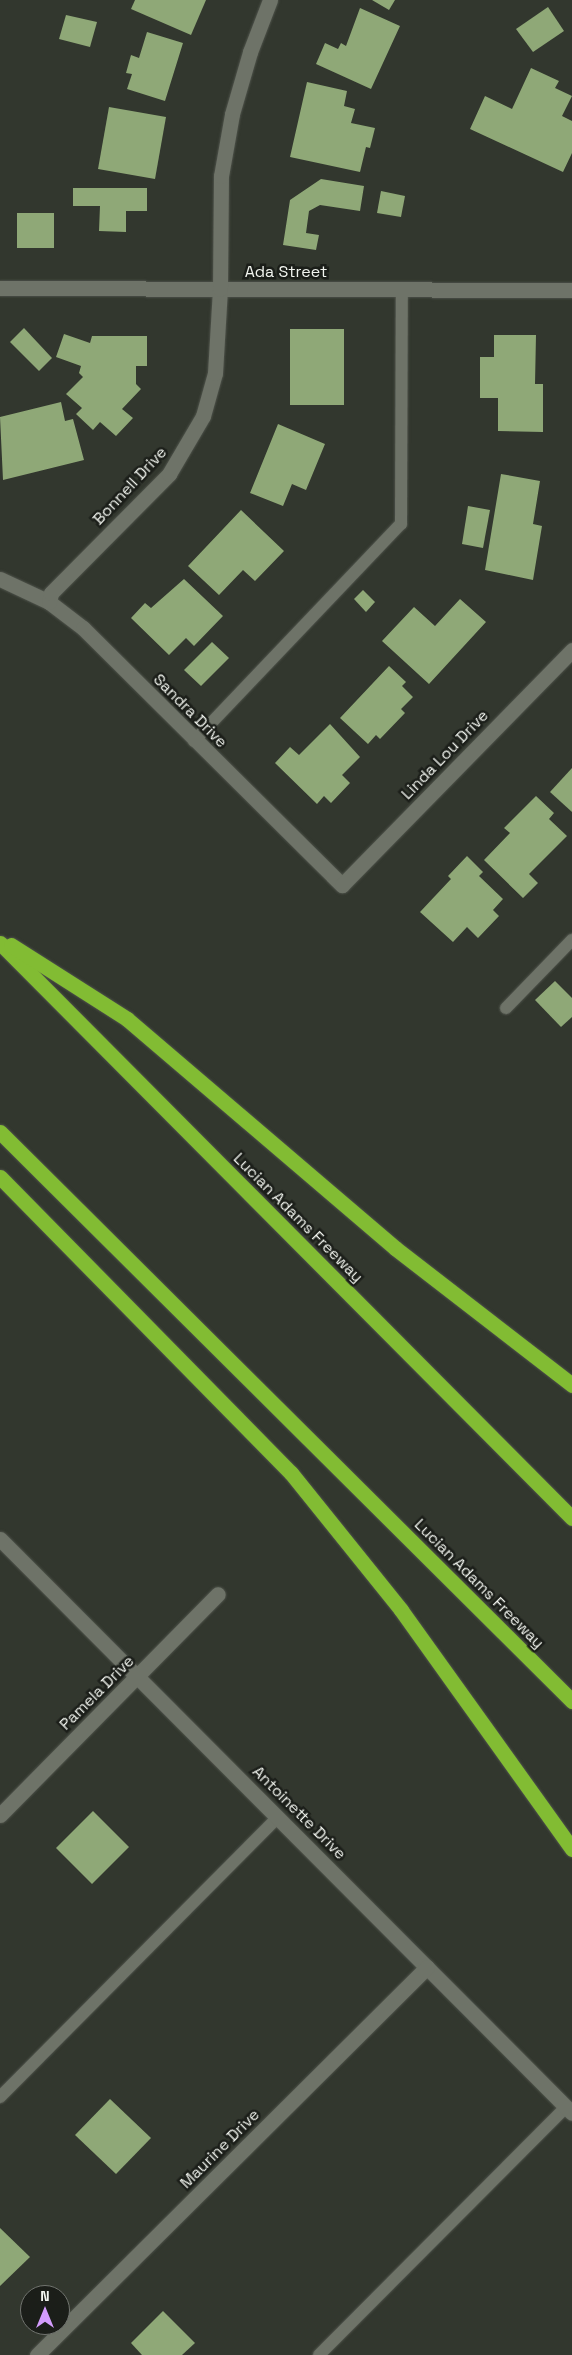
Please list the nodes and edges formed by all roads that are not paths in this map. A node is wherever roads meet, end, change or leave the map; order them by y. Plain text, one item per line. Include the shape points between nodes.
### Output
1 (270, 0) edge
2 (0, 288) edge
3 (220, 289) junction
4 (402, 290) junction
5 (572, 290) edge
6 (0, 579) edge
7 (49, 602) junction
8 (572, 650) edge
9 (194, 741) junction
10 (342, 885) joint
11 (0, 938) edge
12 (572, 940) edge
13 (0, 943) edge
14 (506, 1008) dead end
15 (0, 1132) edge
16 (0, 1177) edge
17 (572, 1385) edge
18 (572, 1518) edge
19 (0, 1538) edge
20 (218, 1594) dead end
21 (138, 1677) junction
22 (572, 1701) edge
23 (0, 1815) edge
24 (278, 1817) junction
25 (572, 1849) edge
26 (428, 1968) junction
27 (0, 2097) edge
28 (569, 2110) edge
29 (37, 2355) edge
30 (318, 2355) edge

1 - 3 street, Bonnell Drive via 250,52 232,114 223,167
2 - 3 street, Ada Street
3 - 4 street, Ada Street
3 - 7 street, Bonnell Drive via 216,373 194,437 169,474 51,593
4 - 5 street, Ada Street
4 - 9 lane via 401,524
6 - 7 street, Sandra Drive
7 - 9 street, Sandra Drive via 82,628
8 - 10 street, Linda Lou Drive
9 - 10 street, Sandra Drive
11 - 17 highway via 127,1019 395,1248
12 - 14 lane
13 - 18 highway, Lucian Adams Freeway
15 - 22 highway, Lucian Adams Freeway
16 - 25 highway via 291,1474 401,1610
19 - 21 street, Antoinette Drive
20 - 21 street, Pamela Drive
21 - 23 street, Pamela Drive
21 - 24 street, Antoinette Drive
24 - 26 street, Antoinette Drive
24 - 27 lane
26 - 28 street, Antoinette Drive
26 - 29 street, Maurine Drive
28 - 30 lane

